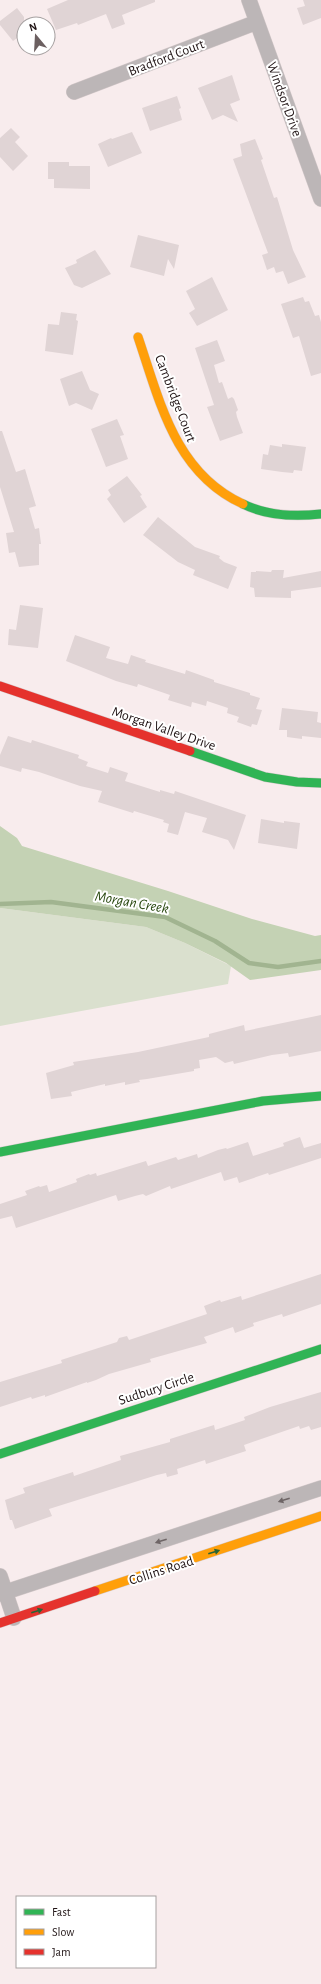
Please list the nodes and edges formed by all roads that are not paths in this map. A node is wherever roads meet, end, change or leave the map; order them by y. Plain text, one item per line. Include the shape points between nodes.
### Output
1 (249, 0) edge
2 (257, 22) junction
3 (74, 92) dead end
4 (321, 199) edge
5 (138, 337) dead end
6 (321, 514) edge
7 (0, 686) edge
8 (321, 783) edge
9 (321, 1096) edge
10 (0, 1152) edge
11 (321, 1348) edge
12 (0, 1454) edge
13 (321, 1488) edge
14 (321, 1516) edge
15 (0, 1576) edge
16 (3, 1593) edge
17 (14, 1618) junction
18 (0, 1623) edge

1 - 2 street, Windsor Drive
2 - 3 street, Bradford Court
2 - 4 street, Windsor Drive
5 - 6 street, Cambridge Court via 185,458 210,487 245,508 288,516
7 - 8 street, Morgan Valley Drive via 265,777
9 - 10 street via 263,1100
11 - 12 street, Sudbury Circle
13 -> 16 street, Collins Road
17 -> 14 street, Collins Road
15 - 16 street
16 - 17 street
17 - 18 street, Collins Road

